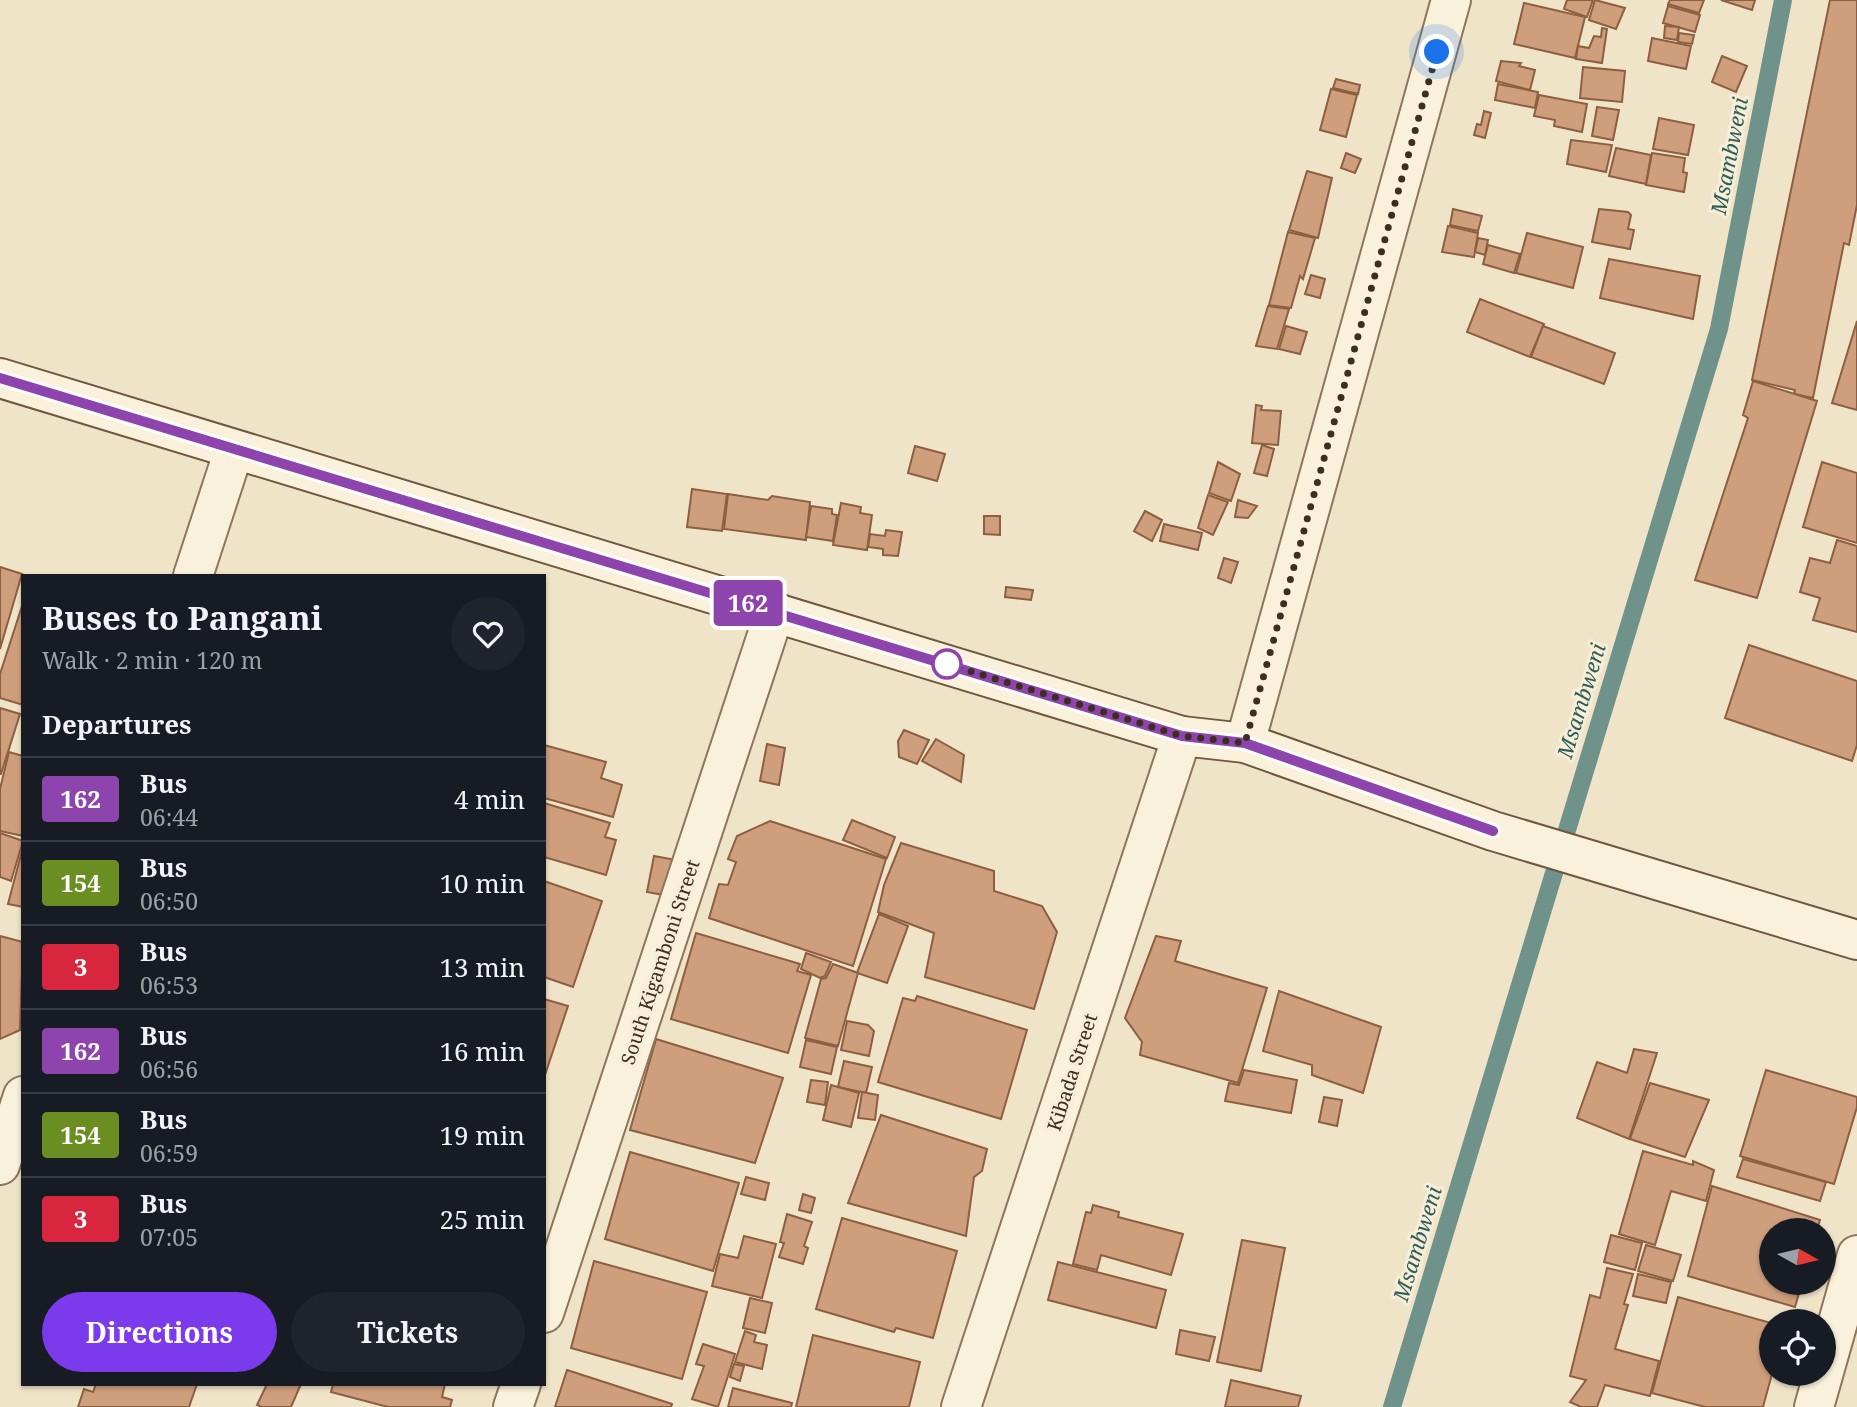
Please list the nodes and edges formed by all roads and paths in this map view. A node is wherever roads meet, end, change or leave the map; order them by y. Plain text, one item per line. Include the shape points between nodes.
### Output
1 (1451, 0) edge
2 (0, 378) edge
3 (234, 450) junction
4 (194, 574) edge
5 (775, 611) junction
6 (1182, 736) junction
7 (1245, 743) junction
8 (1857, 940) edge
9 (21, 1102) edge
10 (0, 1165) edge
11 (1857, 1255) edge
12 (546, 1307) edge
13 (520, 1386) edge
14 (513, 1407) edge
15 (961, 1407) edge
16 (1815, 1407) edge

1 - 7 street
2 - 3 street
3 - 4 street
3 - 5 street
5 - 6 street
5 - 12 street, South Kigamboni Street
6 - 7 street
6 - 15 street, Kibada Street
7 - 8 street via 1493,831
9 - 10 street
11 - 16 street
13 - 14 street

